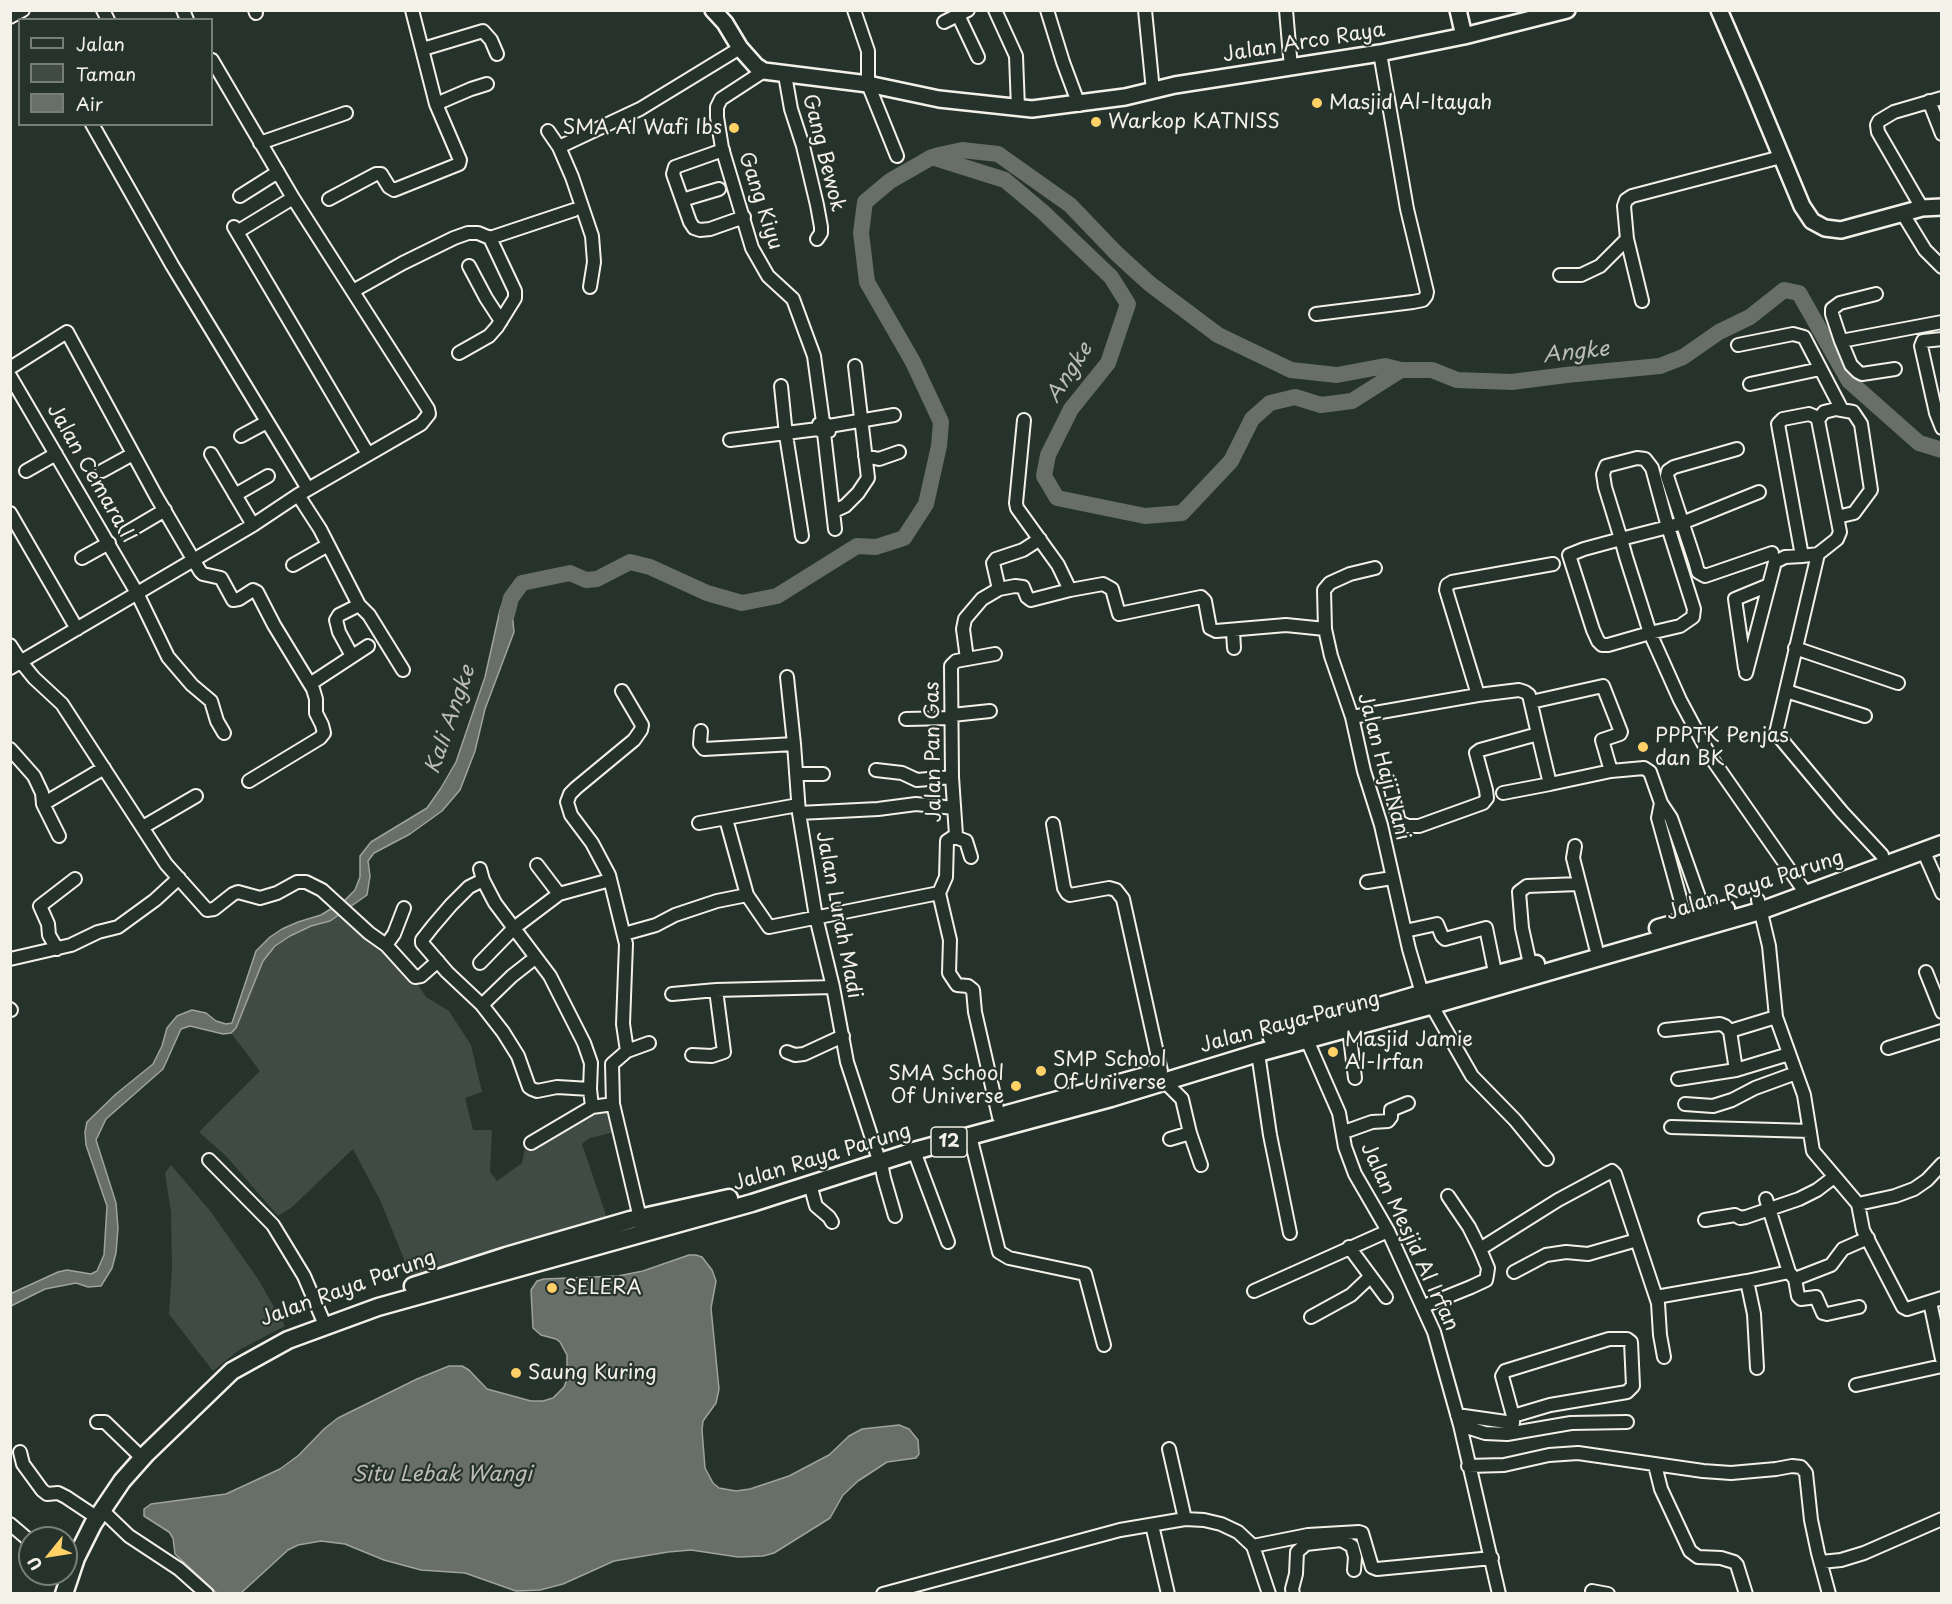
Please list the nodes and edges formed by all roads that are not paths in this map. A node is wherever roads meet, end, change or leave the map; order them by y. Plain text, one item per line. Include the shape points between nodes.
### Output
1 (25, 10) edge
2 (412, 10) edge
3 (714, 10) edge
4 (854, 10) edge
5 (995, 10) edge
6 (1047, 10) edge
7 (1145, 10) edge
8 (1286, 10) edge
9 (1458, 10) edge
10 (1567, 10) edge
11 (1719, 10) edge
12 (963, 13) edge
13 (10, 17) edge
14 (944, 22) dead end
15 (1464, 36) junction
16 (740, 48) junction
17 (423, 49) junction
18 (1380, 53) junction
19 (497, 54) dead end
20 (978, 57) dead end
21 (213, 62) edge
22 (1292, 68) junction
23 (764, 71) junction
24 (784, 75) junction
25 (487, 84) dead end
26 (868, 84) junction
27 (1153, 91) junction
28 (1935, 100) edge
29 (436, 104) junction
30 (1079, 105) junction
31 (1018, 108) junction
32 (346, 112) dead end
33 (93, 126) edge
34 (548, 131) dead end
35 (1941, 134) edge
36 (260, 143) junction
37 (559, 147) junction
38 (723, 150) junction
39 (897, 156) dead end
40 (1781, 157) junction
41 (278, 172) junction
42 (719, 189) dead end
43 (240, 195) dead end
44 (293, 198) junction
45 (329, 199) dead end
46 (682, 200) junction
47 (1941, 207) edge
48 (1922, 208) junction
49 (574, 210) dead end
50 (1903, 214) junction
51 (744, 218) junction
52 (490, 238) junction
53 (817, 238) dead end
54 (1627, 240) junction
55 (469, 266) dead end
56 (1941, 267) edge
57 (1560, 275) dead end
58 (590, 287) dead end
59 (354, 291) junction
60 (1876, 294) dead end
61 (1642, 301) dead end
62 (1316, 314) dead end
63 (501, 321) junction
64 (1941, 322) edge
65 (1941, 339) edge
66 (1841, 342) junction
67 (1738, 345) dead end
68 (459, 353) dead end
69 (855, 366) dead end
70 (10, 368) edge
71 (1820, 369) junction
72 (1895, 369) dead end
73 (10, 376) edge
74 (1750, 384) dead end
75 (782, 386) dead end
76 (1842, 410) junction
77 (894, 414) dead end
78 (861, 420) junction
79 (1024, 420) dead end
80 (1818, 420) junction
81 (267, 422) junction
82 (824, 428) junction
83 (1941, 428) edge
84 (786, 435) junction
85 (241, 436) dead end
86 (730, 440) dead end
87 (1737, 449) dead end
88 (899, 452) dead end
89 (56, 454) junction
90 (133, 454) junction
91 (211, 454) dead end
92 (368, 454) junction
93 (865, 456) junction
94 (879, 459) junction
95 (26, 471) dead end
96 (102, 471) dead end
97 (268, 477) dead end
98 (867, 478) junction
99 (303, 492) junction
100 (1759, 492) dead end
101 (235, 495) junction
102 (165, 510) junction
103 (834, 511) junction
104 (10, 513) edge
105 (1837, 518) junction
106 (1682, 523) junction
107 (253, 525) junction
108 (1668, 527) junction
109 (836, 529) dead end
110 (126, 533) dead end
111 (801, 536) dead end
112 (1040, 539) junction
113 (1621, 539) junction
114 (109, 543) junction
115 (328, 545) junction
116 (1772, 553) dead end
117 (1818, 555) junction
118 (1802, 556) junction
119 (82, 558) dead end
120 (194, 560) junction
121 (1553, 564) dead end
122 (293, 565) dead end
123 (1375, 568) dead end
124 (1769, 585) junction
125 (999, 589) junction
126 (1070, 590) junction
127 (137, 593) junction
128 (359, 605) junction
129 (77, 629) junction
130 (1325, 629) junction
131 (1233, 631) junction
132 (1650, 633) junction
133 (10, 645) edge
134 (368, 646) dead end
135 (1234, 648) dead end
136 (1795, 648) junction
137 (995, 654) dead end
138 (352, 656) junction
139 (967, 659) junction
140 (16, 665) edge
141 (403, 670) dead end
142 (787, 677) dead end
143 (1898, 683) dead end
144 (310, 684) junction
145 (622, 691) dead end
146 (1786, 691) junction
147 (1478, 695) junction
148 (1531, 702) junction
149 (990, 711) dead end
150 (1865, 716) dead end
151 (952, 717) junction
152 (1352, 717) junction
153 (906, 719) dead end
154 (701, 731) dead end
155 (224, 733) dead end
156 (1538, 734) junction
157 (794, 744) junction
158 (10, 749) edge
159 (104, 768) junction
160 (876, 770) dead end
161 (1611, 771) junction
162 (796, 774) junction
163 (823, 774) dead end
164 (952, 777) junction
165 (249, 781) dead end
166 (1389, 781) dead end
167 (1550, 784) junction
168 (1503, 793) dead end
169 (196, 796) dead end
170 (1661, 803) junction
171 (43, 804) junction
172 (954, 808) junction
173 (798, 809) junction
174 (726, 819) junction
175 (699, 823) dead end
176 (1053, 824) dead end
177 (142, 827) junction
178 (1941, 832) edge
179 (1676, 835) junction
180 (59, 836) dead end
181 (955, 837) junction
182 (1663, 837) junction
183 (1941, 844) edge
184 (1575, 846) dead end
185 (1923, 850) junction
186 (1882, 855) junction
187 (971, 857) dead end
188 (537, 865) dead end
189 (179, 878) junction
190 (1392, 878) junction
191 (75, 879) dead end
192 (610, 880) junction
193 (1367, 882) dead end
194 (1579, 884) junction
195 (1803, 889) junction
196 (939, 893) junction
197 (1941, 893) edge
198 (559, 894) junction
199 (747, 895) junction
200 (1759, 905) junction
201 (404, 908) dead end
202 (816, 916) junction
203 (1707, 920) junction
204 (1687, 926) junction
205 (513, 928) junction
206 (1405, 931) junction
207 (624, 934) junction
208 (386, 945) junction
209 (1596, 948) junction
210 (57, 949) junction
211 (535, 958) junction
212 (10, 959) edge
213 (438, 961) junction
214 (480, 963) dead end
215 (1531, 971) junction
216 (1926, 972) dead end
217 (1497, 980) junction
218 (833, 987) junction
219 (716, 990) junction
220 (672, 994) dead end
221 (1427, 1002) junction
222 (482, 1005) junction
223 (1941, 1012) edge
224 (1776, 1017) junction
225 (1349, 1029) junction
226 (1665, 1030) dead end
227 (1730, 1031) junction
228 (1941, 1031) edge
229 (843, 1036) junction
230 (1307, 1040) junction
231 (649, 1043) dead end
232 (1888, 1048) dead end
233 (627, 1051) junction
234 (787, 1052) dead end
235 (1258, 1053) junction
236 (1789, 1054) junction
237 (692, 1055) dead end
238 (1736, 1070) junction
239 (1796, 1073) junction
240 (1162, 1076) junction
241 (1355, 1078) dead end
242 (1678, 1079) dead end
243 (590, 1089) junction
244 (1408, 1103) dead end
245 (613, 1104) junction
246 (1685, 1104) dead end
247 (592, 1107) junction
248 (999, 1117) junction
249 (1671, 1127) dead end
250 (1810, 1131) junction
251 (1344, 1132) junction
252 (1190, 1133) junction
253 (970, 1136) junction
254 (1170, 1139) dead end
255 (531, 1143) dead end
256 (914, 1151) junction
257 (879, 1159) junction
258 (1547, 1159) dead end
259 (209, 1160) dead end
260 (1941, 1164) edge
261 (1201, 1165) dead end
262 (1834, 1177) junction
263 (810, 1184) junction
264 (779, 1189) junction
265 (1448, 1196) dead end
266 (1768, 1204) junction
267 (1858, 1204) junction
268 (895, 1216) dead end
269 (640, 1218) junction
270 (1706, 1220) dead end
271 (832, 1222) dead end
272 (1388, 1232) junction
273 (1290, 1233) dead end
274 (1868, 1238) junction
275 (1637, 1240) junction
276 (948, 1242) dead end
277 (1349, 1247) junction
278 (1480, 1248) junction
279 (1514, 1272) dead end
280 (1792, 1276) junction
281 (1370, 1277) junction
282 (1747, 1281) junction
283 (1254, 1291) dead end
284 (1386, 1297) dead end
285 (1656, 1297) junction
286 (1936, 1300) edge
287 (1424, 1306) junction
288 (1859, 1307) dead end
289 (1311, 1317) dead end
290 (322, 1318) junction
291 (1104, 1345) dead end
292 (1664, 1357) dead end
293 (1941, 1359) edge
294 (1941, 1366) edge
295 (1757, 1368) dead end
296 (1857, 1385) dead end
297 (1459, 1420) junction
298 (97, 1422) dead end
299 (1627, 1422) dead end
300 (1511, 1424) junction
301 (1169, 1449) dead end
302 (20, 1452) dead end
303 (136, 1453) junction
304 (1656, 1465) junction
305 (1468, 1466) junction
306 (96, 1512) junction
307 (1185, 1519) junction
308 (1940, 1522) edge
309 (1152, 1525) junction
310 (78, 1541) edge
311 (1252, 1546) junction
312 (1492, 1558) junction
313 (1821, 1562) junction
314 (1354, 1570) dead end
315 (905, 1590) edge
316 (1592, 1592) dead end
317 (64, 1593) edge
318 (207, 1593) edge
319 (883, 1593) edge
320 (1168, 1593) edge
321 (1269, 1593) edge
322 (1293, 1593) edge
323 (1499, 1593) edge
324 (1608, 1593) edge
325 (1746, 1593) edge
326 (1829, 1593) edge

1 - 13 street
2 - 17 street
3 - 16 main road
4 - 26 street via 868,51
5 - 31 street via 1016,56
6 - 30 street
7 - 27 street
8 - 22 street
9 - 15 main road
10 - 15 main road, Jalan Arco Raya
11 - 40 main road
12 - 14 street
12 - 20 street
15 - 18 main road, Jalan Arco Raya
16 - 23 main road
16 - 37 street via 639,109
17 - 19 street via 483,31
17 - 29 street
18 - 22 main road, Jalan Arco Raya
18 - 62 street via 1407,209 1427,292 1423,300
21 - 36 street
22 - 27 main road, Jalan Arco Raya via 1235,74
23 - 24 main road, Jalan Arco Raya
23 - 38 street, Gang Kiyu via 721,99 717,117
24 - 26 main road, Jalan Arco Raya
24 - 53 street, Gang Bewok via 818,205 821,228
25 - 29 street
26 - 31 main road, Jalan Arco Raya via 939,99
26 - 39 street
27 - 30 main road, Jalan Arco Raya
28 - 35 street
28 - 48 street via 1894,112 1877,125
29 - 45 street via 459,165 394,190 381,174 376,174
30 - 31 main road, Jalan Arco Raya
32 - 36 street
33 - 81 street
34 - 37 street
36 - 41 street
37 - 58 street via 592,236 594,262
38 - 46 street via 675,167 673,174
38 - 51 street, Gang Kiyu
40 - 50 main road via 1802,206 1812,221 1825,228 1841,230
40 - 54 street via 1632,196 1624,206
41 - 43 street
41 - 44 street
42 - 46 street
44 - 59 street
44 - 92 street via 236,229
46 - 51 street via 690,222 700,230
47 - 48 main road
48 - 50 main road
49 - 52 street
50 - 56 street via 1925,250
51 - 82 street, Gang Kiyu via 758,261 793,299 818,372
52 - 59 street via 468,233 454,238
52 - 63 street via 515,291 512,307
54 - 57 street via 1600,266 1581,275
54 - 61 street
55 - 63 street
59 - 92 street via 429,414 421,424
60 - 66 street via 1840,303 1832,309
63 - 68 street via 489,336
64 - 66 street
65 - 83 street via 1923,341 1921,346
66 - 72 street via 1851,365 1862,374
67 - 71 street via 1801,335
69 - 78 street
70 - 90 street via 67,332
71 - 74 street
71 - 76 street
73 - 89 street, Jalan Cemara II
75 - 84 street
76 - 80 street via 1824,412
76 - 105 street via 1853,412 1859,420 1872,487 1857,511
77 - 78 street
78 - 82 street
78 - 93 street
79 - 112 street via 1016,503
80 - 105 street
80 - 118 street via 1809,414 1783,419 1778,424
81 - 85 street
81 - 99 street
82 - 84 street
82 - 103 street, Gang Kiyu
84 - 86 street
84 - 111 street
87 - 106 street via 1668,471
88 - 94 street
89 - 95 street
89 - 114 street, Jalan Cemara II
90 - 96 street
90 - 102 street
91 - 101 street
92 - 99 street
93 - 94 street
93 - 98 street
94 - 98 street
97 - 101 street
98 - 103 street via 845,506
99 - 107 street
99 - 115 street
100 - 106 street
101 - 107 street
102 - 110 street
102 - 120 street
103 - 109 street, Gang Kiyu
104 - 129 street
105 - 117 street via 1837,539
106 - 108 street
106 - 116 street via 1698,572 1705,576
107 - 120 street
108 - 113 street
108 - 113 street via 1652,468 1645,459 1606,466 1603,481
108 - 132 street via 1694,609 1693,617 1680,626
112 - 125 street via 996,559 993,563
112 - 126 street
113 - 132 street
113 - 132 street via 1575,552 1569,555 1570,560 1602,645
114 - 119 street
114 - 127 street, Jalan Cemara II
115 - 122 street
115 - 128 street
117 - 118 street
117 - 136 street
118 - 124 street via 1775,562
120 - 127 street
120 - 144 street via 203,574 221,578 233,600 253,590 257,592
121 - 147 street via 1447,585
123 - 130 street, Jalan Haji Nani via 1350,574 1324,590
124 - 124 street via 1735,599 1746,673
125 - 126 street via 1021,586 1031,600
125 - 139 street via 982,599 965,619
126 - 131 street via 1108,586 1119,614 1201,597 1210,628
127 - 129 street
127 - 155 street, Jalan Cemara II via 168,657 211,701
128 - 138 street via 336,620
128 - 141 street
129 - 140 street
130 - 131 street via 1286,625
130 - 152 street, Jalan Haji Nani
131 - 135 street
132 - 195 street via 1710,756
133 - 140 street
134 - 138 street
136 - 143 street
136 - 146 street
137 - 139 street
138 - 144 street
139 - 151 street, Jalan Pan Gas via 951,666
140 - 159 street via 62,704
142 - 157 street, Jalan Lurah Madi
144 - 165 street via 316,699 315,713 324,733
145 - 192 street via 642,725 641,730 576,788 567,802
146 - 150 street
146 - 186 street via 1776,733
147 - 148 street via 1519,690
147 - 152 street
148 - 156 street
148 - 161 street via 1603,686 1621,732 1602,740
149 - 151 street
151 - 153 street
151 - 164 street, Jalan Pan Gas
152 - 190 street, Jalan Haji Nani
154 - 157 street via 700,744 704,749
156 - 166 street via 1476,753 1487,798 1483,803 1419,826 1399,822
156 - 167 street
157 - 162 street, Jalan Lurah Madi
158 - 171 street via 34,776
159 - 171 street
159 - 177 street
160 - 164 street via 902,773 917,780
161 - 167 street
161 - 170 street via 1638,767 1647,770
162 - 163 street
162 - 173 street, Jalan Lurah Madi
164 - 172 street, Jalan Pan Gas
167 - 168 street
169 - 177 street
170 - 179 street
170 - 182 street via 1658,818
171 - 180 street
172 - 173 street via 916,804 878,809
172 - 181 street, Jalan Pan Gas
173 - 174 street
173 - 202 street, Jalan Lurah Madi via 817,885
174 - 175 street
174 - 199 street
176 - 240 street via 1067,893 1109,888 1123,899
177 - 189 street
178 - 186 highway, Jalan Raya Parung / 12
179 - 182 street
179 - 203 street
181 - 187 street via 966,841
181 - 196 street, Jalan Pan Gas via 947,841 946,877
182 - 204 street
183 - 185 highway, Jalan Raya Parung / 12
184 - 194 street
185 - 195 highway, Jalan Raya Parung / 12
185 - 197 street
186 - 195 highway, Jalan Raya Parung / 12
188 - 198 street
189 - 208 street via 210,910 238,892 260,898 306,882 318,886
189 - 210 street via 118,927
190 - 193 street
190 - 206 street, Jalan Haji Nani
191 - 210 street via 40,906
192 - 198 street
192 - 207 street
194 - 209 street
194 - 215 street via 1527,886 1519,892
195 - 200 highway, Jalan Raya Parung / 12
196 - 202 street
196 - 248 street, Jalan Pan Gas via 950,940 949,973 957,985 973,990
198 - 205 street
199 - 202 street via 769,927
199 - 207 street via 717,901
200 - 203 highway, Jalan Raya Parung / 12
200 - 224 street via 1769,946
201 - 208 street
202 - 218 street, Jalan Lurah Madi
203 - 204 highway, Jalan Raya Parung / 12
204 - 209 highway, Jalan Raya Parung / 12
204 - 215 highway, Jalan Raya Parung / 12
205 - 211 street
205 - 213 street via 481,874 422,940
205 - 214 street
206 - 217 street via 1437,924 1445,939 1486,928
206 - 221 street, Jalan Haji Nani
207 - 233 street via 623,1033
208 - 213 street via 415,977
209 - 215 highway, Jalan Raya Parung / 12
210 - 212 street
211 - 222 street
211 - 243 street via 550,976 589,1054
213 - 222 street
215 - 217 highway, Jalan Raya Parung / 12
216 - 223 street
217 - 221 highway, Jalan Raya Parung / 12
218 - 219 street
218 - 229 street, Jalan Lurah Madi
219 - 220 street
219 - 237 street via 724,1052
221 - 225 highway, Jalan Raya Parung / 12
221 - 240 highway, Jalan Raya Parung / 12
221 - 258 street, Jalan Haji Nani via 1472,1076
222 - 243 street via 513,1046 534,1091 556,1087
224 - 227 street
224 - 236 street
225 - 230 highway, Jalan Raya Parung / 12
225 - 241 street
226 - 227 street via 1720,1024
227 - 238 street
228 - 232 street
229 - 234 street via 804,1054
229 - 257 street, Jalan Lurah Madi via 847,1062
230 - 235 highway, Jalan Raya Parung / 12
230 - 251 street, Jalan Mesjid Al Irfan
231 - 233 street
233 - 245 street via 612,1064
235 - 240 highway, Jalan Raya Parung / 12
235 - 273 street
236 - 238 street
236 - 239 street
238 - 242 street
239 - 246 street via 1713,1106
239 - 250 street
240 - 248 highway, Jalan Raya Parung / 12
240 - 252 street via 1182,1099
240 - 253 highway, Jalan Raya Parung / 12 via 1111,1098
243 - 247 street
244 - 251 street via 1391,1110 1388,1121
245 - 247 street
245 - 269 street
247 - 255 street
248 - 257 highway, Jalan Raya Parung / 12
249 - 250 street
250 - 262 street via 1814,1151
251 - 272 street, Jalan Mesjid Al Irfan via 1355,1174
252 - 254 street
252 - 261 street
253 - 256 highway, Jalan Raya Parung / 12
253 - 291 street via 999,1252 1009,1258 1085,1274
256 - 257 highway, Jalan Raya Parung / 12
256 - 276 street
257 - 263 highway, Jalan Raya Parung / 12
257 - 264 highway, Jalan Raya Parung / 12
257 - 268 street, Jalan Lurah Madi
259 - 290 street via 273,1225 304,1276
260 - 267 street via 1914,1189
262 - 266 street via 1817,1190
262 - 267 street
263 - 264 highway, Jalan Raya Parung / 12
263 - 271 street via 816,1206
264 - 269 highway, Jalan Raya Parung / 12
264 - 306 highway, Jalan Raya Parung / 12 via 378,1307 288,1340 232,1371 146,1454
265 - 278 street
266 - 270 street via 1746,1217
266 - 280 street
267 - 274 street
269 - 290 highway, Jalan Raya Parung / 12 via 506,1256
272 - 277 street
272 - 287 street, Jalan Mesjid Al Irfan
274 - 280 street via 1843,1249 1831,1264
274 - 286 street via 1903,1307
275 - 278 street via 1612,1171
275 - 279 street via 1587,1254 1566,1252 1546,1256
275 - 285 street
277 - 281 street
277 - 283 street
278 - 287 street via 1488,1268 1486,1280
280 - 282 street
280 - 288 street via 1798,1296 1816,1297 1823,1313
281 - 284 street
281 - 289 street via 1351,1295
282 - 285 street
282 - 295 street via 1754,1314
285 - 292 street
286 - 293 street
287 - 297 street, Jalan Mesjid Al Irfan
290 - 303 highway, Jalan Raya Parung / 12 via 282,1332 236,1358
294 - 296 street
297 - 300 street via 1485,1433
297 - 305 street, Jalan Mesjid Al Irfan
298 - 303 street via 106,1423
299 - 300 street
300 - 300 street via 1550,1404 1630,1391 1631,1342 1609,1339 1505,1371 1502,1376
301 - 307 street
302 - 306 street via 23,1464 42,1491 58,1493
303 - 306 highway, Jalan Raya Parung / 12 via 113,1478
304 - 305 street via 1578,1453 1504,1465
304 - 313 street via 1731,1473 1801,1467 1806,1473
304 - 325 street via 1660,1489 1690,1551 1698,1557 1734,1562
305 - 312 street, Jalan Mesjid Al Irfan
306 - 310 highway, Jalan Raya Parung / 12
306 - 317 highway, Jalan Raya Parung / 12
306 - 318 street
307 - 309 street
307 - 311 street via 1221,1524 1238,1532
308 - 313 street via 1864,1553
309 - 315 street via 1120,1530
309 - 320 street
311 - 312 street via 1308,1535 1359,1532 1374,1569
311 - 321 street
312 - 323 street, Jalan Mesjid Al Irfan
313 - 326 street
314 - 322 street via 1352,1546 1341,1540 1306,1544 1297,1552
315 - 319 street
316 - 324 street

